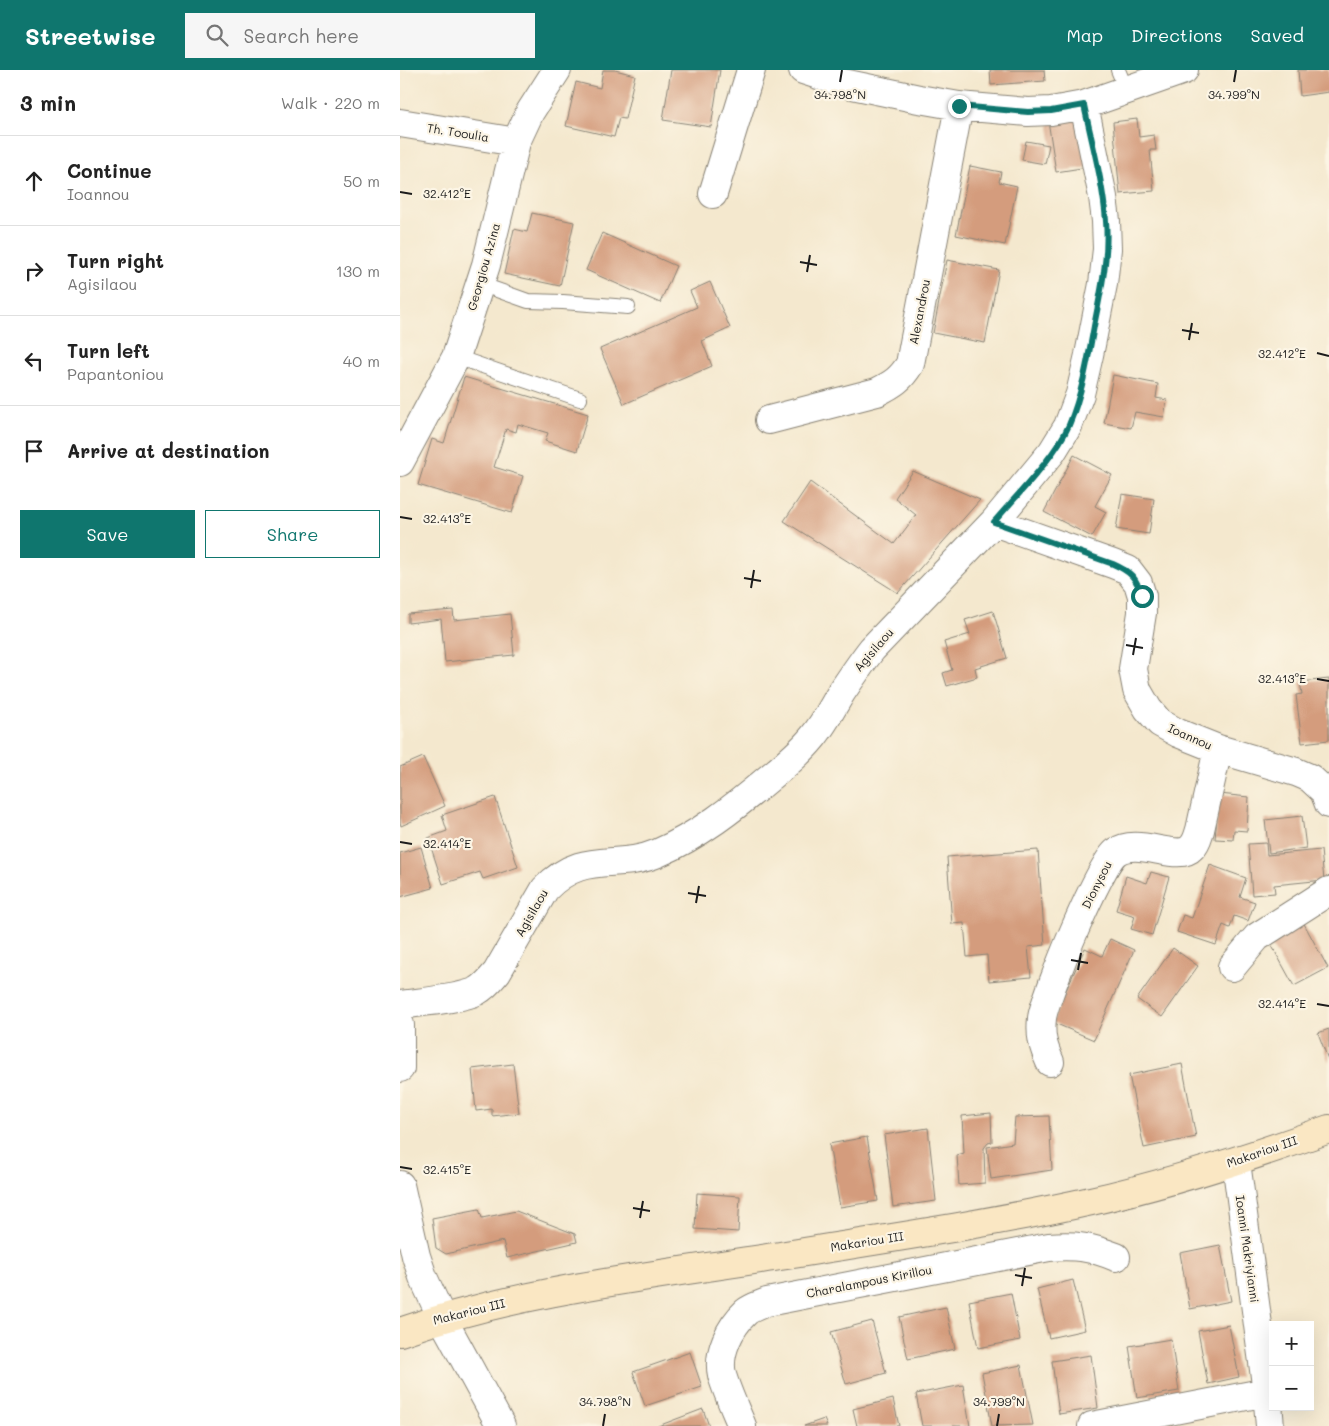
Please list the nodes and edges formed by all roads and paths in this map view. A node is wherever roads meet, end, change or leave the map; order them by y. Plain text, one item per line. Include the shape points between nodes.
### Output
1 (557, 70) edge
2 (751, 70) edge
3 (803, 70) edge
4 (1184, 70) edge
5 (1122, 80) edge
6 (1084, 105) junction
7 (959, 106) junction
8 (400, 123) edge
9 (516, 142) junction
10 (713, 194) dead end
11 (480, 284) junction
12 (628, 307) dead end
13 (456, 357) junction
14 (580, 399) dead end
15 (769, 420) dead end
16 (400, 462) edge
17 (994, 522) junction
18 (1218, 749) junction
19 (1329, 804) edge
20 (1329, 891) edge
21 (1232, 967) dead end
22 (400, 1005) edge
23 (400, 1025) edge
24 (1050, 1062) dead end
25 (400, 1068) edge
26 (1329, 1129) edge
27 (1236, 1162) junction
28 (400, 1185) edge
29 (1116, 1256) dead end
30 (442, 1318) junction
31 (400, 1332) edge
32 (1266, 1392) junction
33 (1107, 1425) edge
34 (501, 1426) edge
35 (742, 1426) edge
36 (1270, 1426) edge

1 - 9 street, Georgiou Azina via 530,112
2 - 10 street
3 - 7 street via 852,85
4 - 5 street
5 - 6 street
6 - 7 street via 1028,112
6 - 17 street, Agisilaou via 1103,197 1107,249 1089,355 1068,426 1052,452
7 - 15 street, Alexandrou via 910,364 903,376 878,392
8 - 9 street, Th. Tooulia
9 - 11 street, Georgiou Azina
11 - 12 lane via 528,301
11 - 13 street, Georgiou Azina
13 - 14 lane
13 - 16 street, Georgiou Azina
17 - 18 street, Ioannou via 1128,570 1138,583 1142,596 1133,669 1137,690 1160,723
17 - 22 street, Agisilaou via 872,649 812,738 743,800 698,831 657,853 644,858 583,864 568,870 545,889 506,958 487,984 466,995
18 - 19 street, Ioannou via 1310,778 1324,791
18 - 24 street, Dionysou via 1200,830 1191,849 1182,852 1125,847 1115,852 1106,863 1046,1000 1041,1032 1042,1045
20 - 21 street via 1257,937
23 - 25 street
26 - 27 main road, Makariou III
27 - 30 main road, Makariou III via 1092,1201 966,1226 558,1291
27 - 32 street, Ioanni Makriyianni
28 - 30 street via 416,1256
29 - 35 street, Charalampous Kirillou via 1094,1248 1049,1247 761,1304 748,1310 736,1322 721,1358 722,1374
30 - 31 main road, Makariou III
30 - 34 street
32 - 33 street
32 - 36 street, Ioanni Makriyianni

